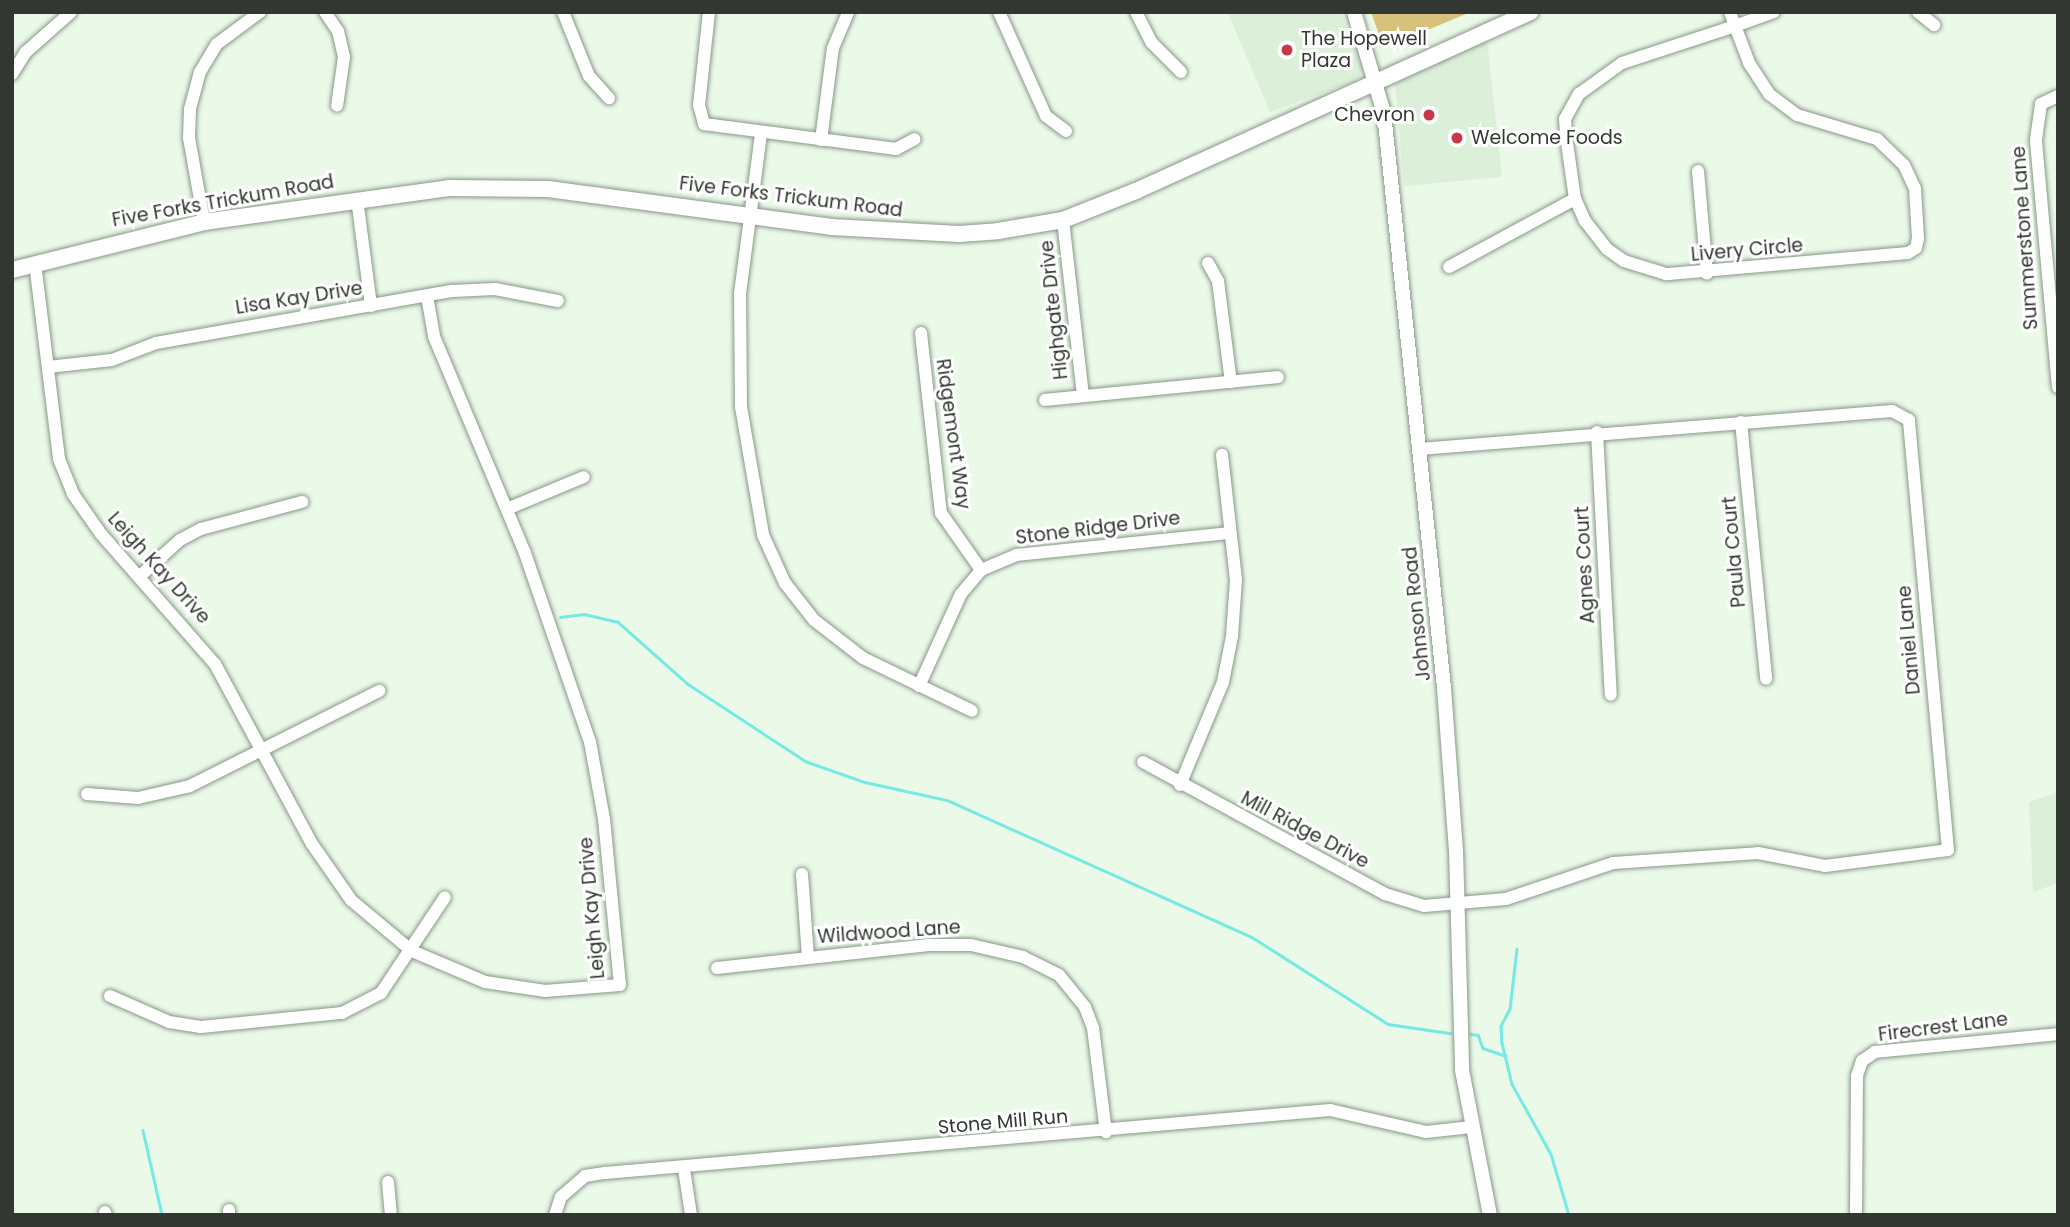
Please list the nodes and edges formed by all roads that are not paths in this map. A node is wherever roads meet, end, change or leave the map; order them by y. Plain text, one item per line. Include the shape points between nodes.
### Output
1 (71, 12) edge
2 (260, 12) edge
3 (325, 12) edge
4 (563, 12) edge
5 (709, 12) edge
6 (848, 12) edge
7 (999, 12) edge
8 (1136, 12) edge
9 (1354, 12) edge
10 (1530, 12) edge
11 (1730, 12) edge
12 (1774, 12) edge
13 (1918, 12) edge
14 (1934, 25) dead end
15 (1735, 26) junction
16 (1181, 72) dead end
17 (12, 74) edge
18 (1377, 80) junction
19 (2058, 96) edge
20 (610, 98) dead end
21 (337, 106) dead end
22 (1066, 131) dead end
23 (761, 134) junction
24 (915, 139) dead end
25 (821, 140) junction
26 (1698, 171) dead end
27 (357, 199) junction
28 (1575, 199) junction
29 (751, 215) junction
30 (1063, 220) junction
31 (204, 222) junction
32 (35, 263) junction
33 (1208, 263) dead end
34 (1449, 267) dead end
35 (12, 270) edge
36 (1707, 274) junction
37 (427, 296) junction
38 (558, 301) dead end
39 (371, 306) junction
40 (921, 333) dead end
41 (48, 367) junction
42 (1278, 377) dead end
43 (1231, 382) junction
44 (2058, 387) edge
45 (1083, 396) junction
46 (1045, 400) dead end
47 (1741, 422) junction
48 (1597, 432) junction
49 (1420, 449) junction
50 (1222, 455) dead end
51 (584, 477) dead end
52 (302, 502) dead end
53 (507, 509) junction
54 (1228, 533) junction
55 (981, 570) junction
56 (140, 576) junction
57 (1766, 679) dead end
58 (919, 686) junction
59 (379, 691) dead end
60 (1611, 695) dead end
61 (972, 711) dead end
62 (263, 748) junction
63 (1143, 762) dead end
64 (1180, 785) junction
65 (87, 794) dead end
66 (803, 874) dead end
67 (445, 897) dead end
68 (1457, 904) junction
69 (412, 951) junction
70 (808, 958) junction
71 (717, 968) dead end
72 (110, 996) dead end
73 (2058, 1034) edge
74 (1472, 1127) junction
75 (1106, 1132) junction
76 (684, 1169) junction
77 (388, 1182) dead end
78 (391, 1215) edge
79 (555, 1215) edge
80 (691, 1215) edge
81 (1490, 1215) edge
82 (1856, 1215) edge

1 - 17 street via 26,52
2 - 31 street via 217,44 200,72 190,109 189,138
3 - 21 street via 338,31 344,57
4 - 20 street via 589,76
5 - 23 street via 699,116 704,124
6 - 25 street via 833,48
7 - 22 street via 1046,116
8 - 16 street via 1152,43
9 - 18 street, Johnson Road
10 - 18 main road, Five Forks Trickum Road
11 - 15 street, Livery Circle
12 - 15 street, Livery Circle
13 - 14 street
15 - 28 street, Livery Circle via 1622,63 1579,94 1565,119
15 - 36 street, Livery Circle via 1749,63 1769,94 1797,115 1887,145 1904,165 1915,189 1918,238 1916,248 1908,253
18 - 30 main road, Five Forks Trickum Road
18 - 49 street, Johnson Road
19 - 44 street, Summerstone Lane via 2041,104 2036,141
23 - 25 street
23 - 29 street
24 - 25 street via 896,149
26 - 36 street
27 - 29 main road, Five Forks Trickum Road via 414,190 502,187
27 - 31 main road, Five Forks Trickum Road
27 - 39 street
28 - 34 street
28 - 36 street, Livery Circle via 1585,222 1607,250 1624,261 1666,274
29 - 30 main road, Five Forks Trickum Road via 831,227 959,234
29 - 58 street via 740,294 741,407 763,535 785,583 814,620 863,658
30 - 45 street, Highgate Drive
31 - 32 main road, Five Forks Trickum Road
32 - 35 main road, Five Forks Trickum Road
32 - 41 street, Leigh Kay Drive
33 - 43 street via 1218,281
37 - 38 street, Lisa Kay Drive via 495,289
37 - 39 street, Lisa Kay Drive
37 - 53 street, Leigh Kay Drive via 434,336
39 - 41 street, Lisa Kay Drive via 156,343 111,360
40 - 55 street, Ridgemont Way via 941,513
41 - 56 street, Leigh Kay Drive via 56,444 66,481 89,519
42 - 43 street
43 - 45 street
45 - 46 street
47 - 48 street, Daniel Lane
47 - 57 street, Paula Court
47 - 68 street, Daniel Lane via 1892,411 1909,420 1948,850 1825,866 1758,853 1614,863 1506,899
48 - 49 street, Daniel Lane
48 - 60 street, Agnes Court
49 - 68 street, Johnson Road via 1444,688
50 - 54 street
51 - 53 street
52 - 56 street via 201,528 180,540
53 - 69 street, Leigh Kay Drive via 568,669 590,742 604,819 620,985 545,991 507,987
54 - 55 street, Stone Ridge Drive via 1016,555
54 - 64 street via 1236,580 1232,635 1223,682
55 - 58 street, Stone Ridge Drive via 961,594
56 - 62 street, Leigh Kay Drive via 215,664
58 - 61 street
59 - 62 street
62 - 65 street via 171,792 114,799
62 - 69 street, Leigh Kay Drive via 330,872 366,915
63 - 64 street, Mill Ridge Drive
64 - 68 street, Mill Ridge Drive via 1403,903
66 - 70 street
67 - 69 street
68 - 74 street, Johnson Road via 1462,1062
69 - 72 street via 382,993 356,1009 325,1016 201,1027 169,1023
70 - 71 street, Wildwood Lane
70 - 75 street, Wildwood Lane via 971,945 1041,965 1072,988 1093,1028
73 - 82 street, Firecrest Lane via 1875,1052 1862,1061 1857,1076
74 - 75 street, Stone Mill Run via 1418,1131 1330,1110
74 - 81 street, Johnson Road
75 - 76 street, Stone Mill Run
76 - 79 street, Stone Mill Run via 585,1176 561,1197
76 - 80 street
77 - 78 street

